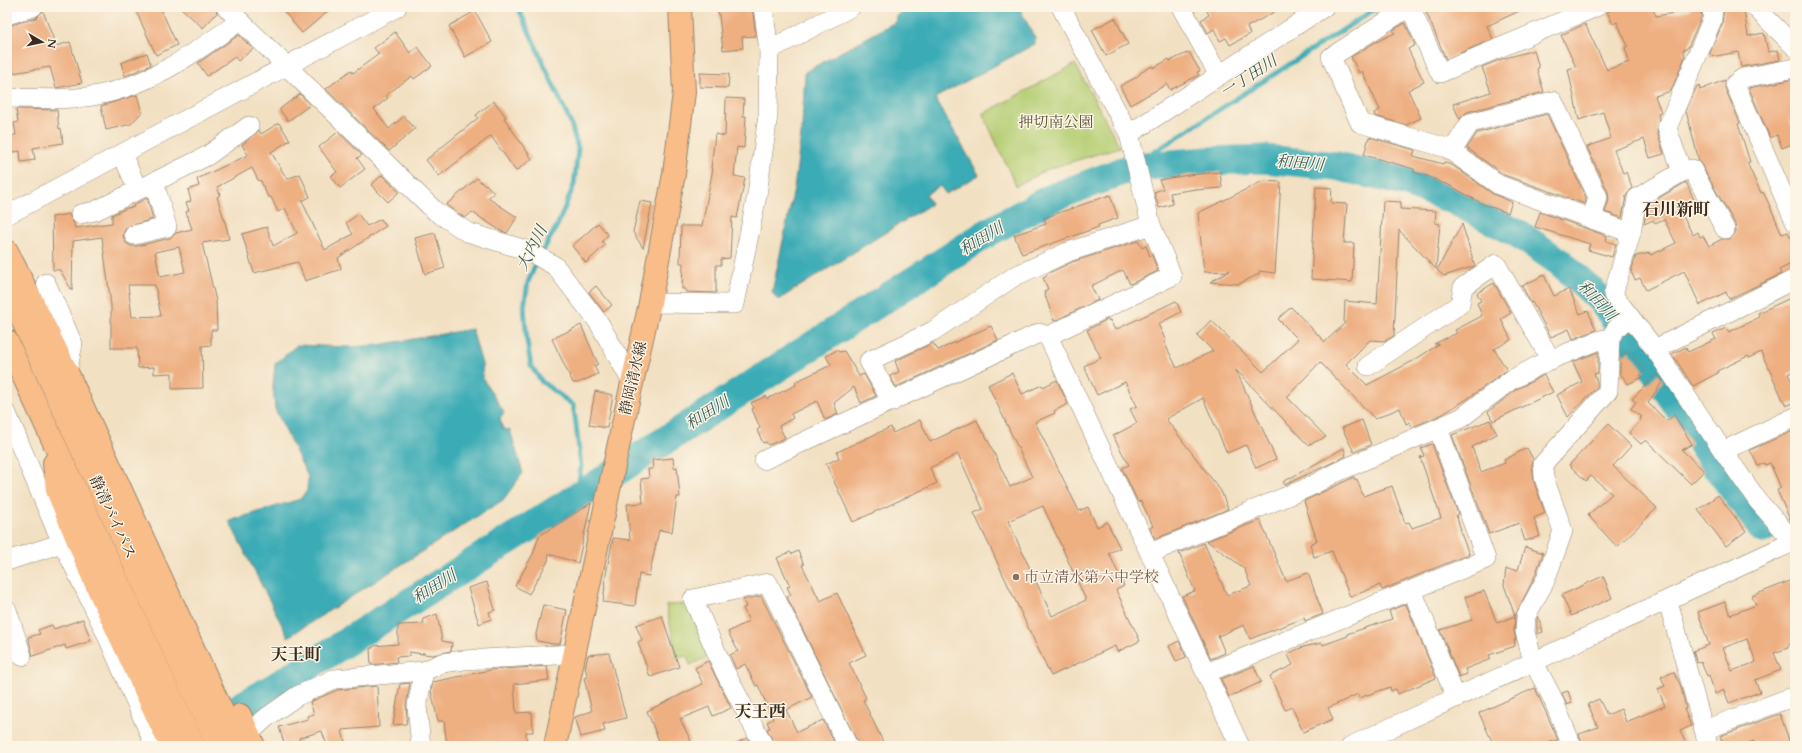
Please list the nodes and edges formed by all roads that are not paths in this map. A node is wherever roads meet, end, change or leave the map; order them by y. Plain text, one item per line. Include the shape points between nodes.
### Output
1 (33, 7) edge
2 (226, 7) edge
3 (397, 7) edge
4 (680, 7) edge
5 (763, 7) edge
6 (851, 7) edge
7 (1061, 7) edge
8 (1181, 7) edge
9 (1324, 7) edge
10 (1409, 7) edge
11 (1596, 7) edge
12 (1713, 7) edge
13 (1755, 7) edge
14 (1303, 13) edge
15 (7, 15) edge
16 (240, 20) junction
17 (1795, 47) edge
18 (769, 50) junction
19 (286, 66) junction
20 (1795, 68) edge
21 (1219, 76) junction
22 (7, 98) edge
23 (249, 126) dead end
24 (1129, 134) junction
25 (1452, 151) junction
26 (122, 154) junction
27 (1682, 172) junction
28 (146, 186) junction
29 (80, 214) dead end
30 (7, 216) edge
31 (1592, 219) junction
32 (1795, 222) edge
33 (1151, 225) junction
34 (1725, 229) dead end
35 (1631, 233) junction
36 (134, 235) dead end
37 (7, 251) edge
38 (1795, 279) edge
39 (46, 283) dead end
40 (7, 287) edge
41 (650, 303) junction
42 (1620, 326) junction
43 (1048, 336) junction
44 (7, 341) edge
45 (1655, 349) junction
46 (1551, 360) junction
47 (1368, 366) dead end
48 (7, 370) edge
49 (66, 372) junction
50 (632, 382) junction
51 (892, 402) junction
52 (7, 414) edge
53 (1795, 417) edge
54 (1438, 428) junction
55 (1723, 451) junction
56 (764, 460) dead end
57 (54, 463) junction
58 (62, 542) junction
59 (1794, 542) edge
60 (1150, 553) junction
61 (7, 561) edge
62 (1412, 590) junction
63 (1668, 601) junction
64 (7, 610) edge
65 (574, 654) junction
66 (22, 656) dead end
67 (1533, 661) junction
68 (424, 671) junction
69 (1206, 673) junction
70 (1795, 696) edge
71 (1456, 698) junction
72 (1706, 738) edge
73 (247, 742) edge
74 (155, 746) edge
75 (171, 746) edge
76 (188, 746) edge
77 (194, 746) edge
78 (218, 746) edge
79 (421, 746) edge
80 (555, 746) edge
81 (764, 746) edge
82 (848, 746) edge
83 (1240, 746) edge
84 (1351, 746) edge
85 (1572, 746) edge

1 - 15 street
2 - 16 street
3 - 19 street
4 - 41 main road, 静岡清水線 via 684,92 674,174
5 - 18 street
6 - 18 street
7 - 24 street
8 - 21 street
9 - 14 street
10 - 11 street via 1440,73
10 - 25 street via 1331,57 1360,123
12 - 27 street via 1712,20 1667,128
13 - 17 street
14 - 21 street
16 - 19 street
16 - 22 street via 185,58 131,86 78,98
18 - 41 street via 768,115 757,195 735,304
19 - 26 street
19 - 50 street via 435,211 467,232 529,251 555,266 599,323
20 - 32 street via 1743,78 1735,84
21 - 24 street
23 - 28 street via 208,156
24 - 33 street
25 - 31 street via 1499,185
25 - 31 street via 1470,123 1553,101 1598,197
26 - 28 street
26 - 30 street
27 - 34 street via 1692,169
27 - 35 street via 1637,198
28 - 29 street via 95,211
28 - 36 street via 167,227
31 - 35 street
33 - 43 street via 1172,276
33 - 51 street via 1068,252 1015,276 933,331 869,361
35 - 42 street via 1613,295
37 - 49 main road
38 - 45 street
39 - 49 street via 73,344
40 - 78 main road, 静清バイパス
41 - 50 main road, 静岡清水線
42 - 45 street
42 - 46 street via 1600,340
42 - 67 street via 1608,391 1543,464 1544,478 1562,531 1545,581 1526,616 1525,632
43 - 51 street via 1039,333
43 - 60 street
44 - 77 main road, 静清バイパス
45 - 55 street
46 - 47 street via 1496,264 1463,287 1460,304
46 - 54 street via 1511,380 1461,418
48 - 57 main road
49 - 73 main road via 181,622
49 - 73 main road via 110,436
50 - 65 main road, 静岡清水線
51 - 56 street
52 - 58 street
53 - 55 street
54 - 60 street via 1335,473 1309,488
54 - 62 street via 1486,559
55 - 59 street via 1758,501
57 - 75 main road via 57,490 95,582
57 - 76 main road
58 - 61 street
58 - 74 street via 106,633
59 - 63 street
60 - 69 street
62 - 69 street
62 - 71 street
63 - 67 street
63 - 72 street
64 - 66 street
65 - 68 street via 464,660 442,663
65 - 80 main road, 静岡清水線
67 - 71 street
67 - 85 street via 1552,697
68 - 73 street via 334,679 297,696 267,717
68 - 79 street via 417,706
69 - 83 street
70 - 72 street
71 - 84 street
81 - 82 street via 725,672 693,599 768,583

